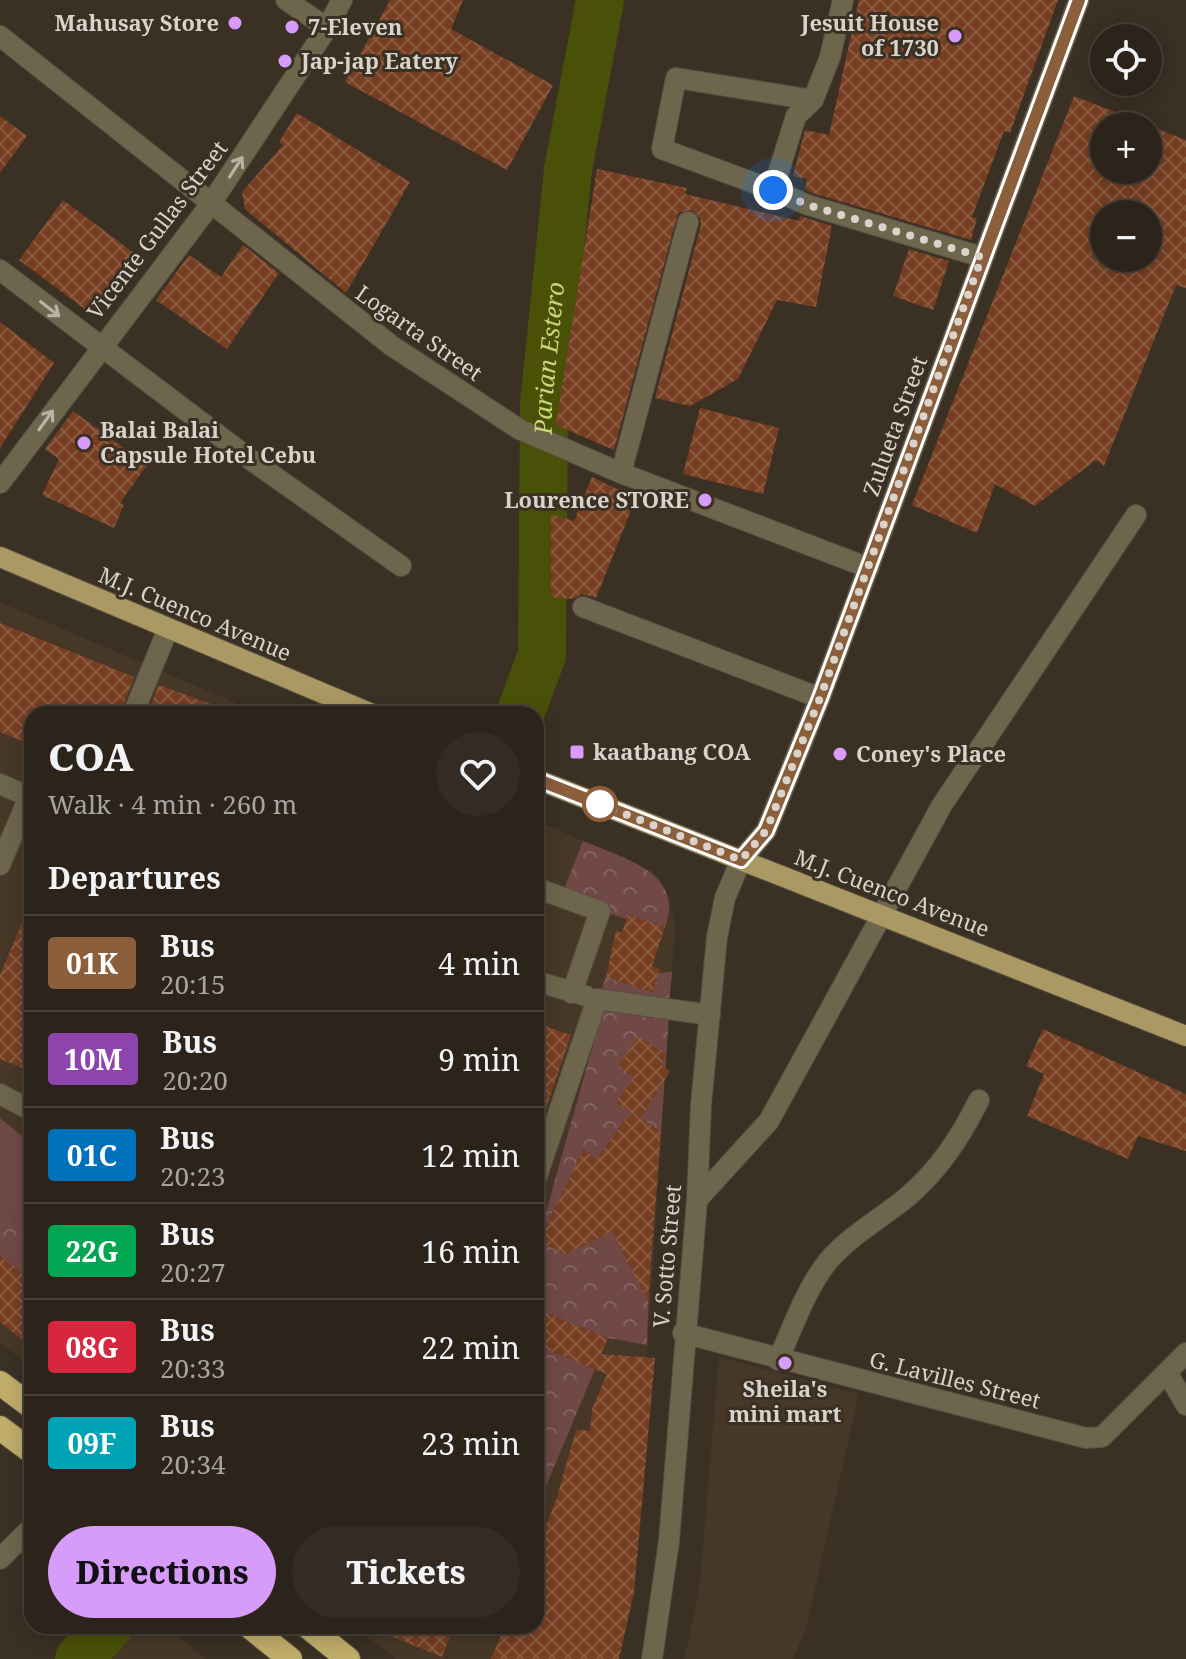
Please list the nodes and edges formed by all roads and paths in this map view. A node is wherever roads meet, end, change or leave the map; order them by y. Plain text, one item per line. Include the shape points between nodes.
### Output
1 (286, 0) edge
2 (342, 0) edge
3 (843, 0) edge
4 (1079, 0) edge
5 (327, 28) junction
6 (0, 36) edge
7 (813, 100) junction
8 (773, 190) junction
9 (210, 205) junction
10 (688, 222) dead end
11 (982, 257) junction
12 (0, 270) edge
13 (99, 347) junction
14 (621, 473) junction
15 (0, 483) edge
16 (1136, 515) dead end
17 (0, 557) edge
18 (401, 566) dead end
19 (869, 568) junction
20 (583, 607) dead end
21 (168, 629) junction
22 (820, 698) junction
23 (136, 706) edge
24 (353, 706) edge
25 (544, 782) edge
26 (0, 784) edge
27 (24, 794) edge
28 (24, 811) edge
29 (2, 856) edge
30 (741, 860) junction
31 (544, 891) edge
32 (881, 913) junction
33 (544, 984) edge
34 (572, 993) junction
35 (597, 999) junction
36 (710, 1015) junction
37 (1186, 1036) edge
38 (0, 1094) edge
39 (979, 1100) dead end
40 (24, 1107) edge
41 (544, 1155) edge
42 (697, 1200) junction
43 (683, 1333) junction
44 (1186, 1353) edge
45 (778, 1360) junction
46 (1168, 1374) junction
47 (0, 1383) edge
48 (24, 1401) edge
49 (1186, 1405) edge
50 (0, 1428) edge
51 (24, 1446) edge
52 (24, 1535) edge
53 (0, 1559) edge
54 (259, 1634) edge
55 (317, 1634) edge
56 (290, 1659) edge
57 (348, 1659) edge
58 (652, 1659) edge

1 - 5 street
2 - 5 street, Vicente Gullas Street
3 - 7 street
4 - 11 street, Zulueta Street
9 -> 5 street, Vicente Gullas Street
6 - 9 street, Logarta Street
7 - 8 street via 796,116
7 - 8 street via 676,78 662,149
8 - 11 street
9 - 13 street, Vicente Gullas Street
9 - 14 street, Logarta Street via 392,346 519,429
10 - 14 street
11 - 19 street, Zulueta Street
12 -> 13 street
15 -> 13 street, Vicente Gullas Street
13 - 18 street
14 - 19 street, Logarta Street
16 - 32 street via 942,805
17 - 21 main road, M.J. Cuenco Avenue
19 - 22 street, Zulueta Street
20 - 22 street
21 - 23 street
21 - 24 main road, M.J. Cuenco Avenue
22 - 30 street, Zulueta Street via 766,831
25 - 30 main road, M.J. Cuenco Avenue
26 - 27 street
28 - 29 street
30 - 32 main road, M.J. Cuenco Avenue
30 - 36 street, V. Sotto Street via 717,937
31 - 34 street via 600,911
32 - 37 main road, M.J. Cuenco Avenue
32 - 42 street via 769,1121
33 - 34 street
34 - 35 street
35 - 36 street
35 - 41 street
36 - 42 street, V. Sotto Street
38 - 40 street
39 - 45 street via 955,1147 829,1260
42 - 43 street, V. Sotto Street
43 - 45 street, G. Lavilles Street
43 - 58 street, V. Sotto Street via 669,1541
44 - 46 street, G. Lavilles Street
45 - 46 street, G. Lavilles Street via 1086,1438 1102,1437
46 - 49 street
47 - 48 highway
50 - 51 highway
52 - 53 street
54 - 56 highway
55 - 57 highway

